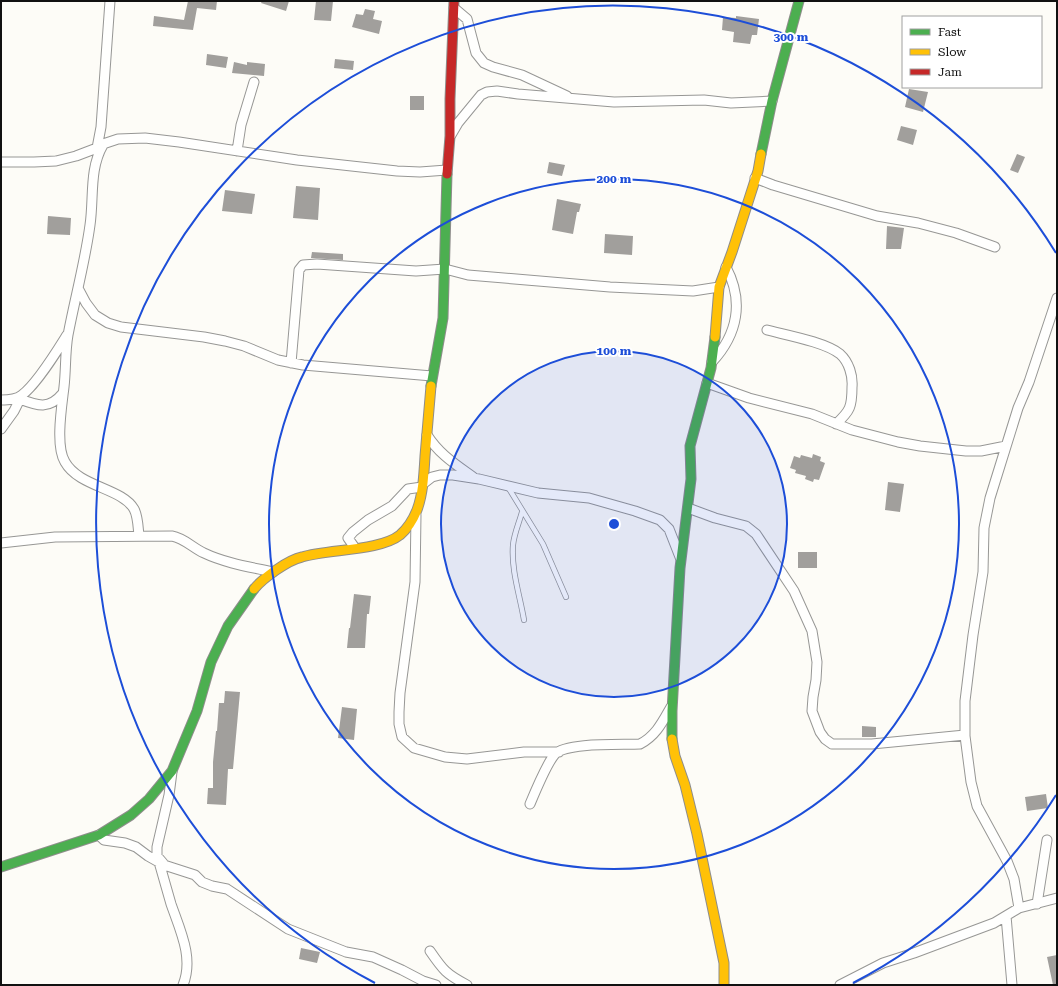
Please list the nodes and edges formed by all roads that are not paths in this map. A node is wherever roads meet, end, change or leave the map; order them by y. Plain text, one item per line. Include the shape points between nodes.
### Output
1 (110, 1) edge
2 (799, 1) edge
3 (454, 4) edge
4 (254, 82) dead end
5 (570, 98) junction
6 (772, 101) junction
7 (450, 136) junction
8 (100, 146) junction
9 (237, 151) junction
10 (1, 162) edge
11 (447, 170) junction
12 (755, 178) junction
13 (995, 247) dead end
14 (726, 267) junction
15 (445, 269) junction
16 (719, 287) junction
17 (78, 288) junction
18 (1057, 298) edge
19 (767, 330) dead end
20 (69, 332) junction
21 (712, 362) junction
22 (291, 363) junction
23 (432, 376) junction
24 (707, 383) junction
25 (63, 393) junction
26 (21, 397) junction
27 (1, 400) edge
28 (836, 424) junction
29 (1, 429) edge
30 (426, 433) junction
31 (1006, 446) junction
32 (476, 478) junction
33 (423, 485) junction
34 (507, 485) junction
35 (688, 508) junction
36 (417, 510) junction
37 (522, 512) junction
38 (139, 536) junction
39 (1, 543) edge
40 (355, 548) junction
41 (681, 560) junction
42 (273, 572) junction
43 (566, 596) dead end
44 (524, 620) dead end
45 (672, 706) junction
46 (966, 735) junction
47 (559, 752) junction
48 (172, 771) junction
49 (530, 804) dead end
50 (99, 835) junction
51 (1047, 840) dead end
52 (161, 863) junction
53 (1, 867) edge
54 (1057, 898) edge
55 (1037, 904) junction
56 (1020, 908) junction
57 (1006, 916) junction
58 (430, 951) dead end
59 (183, 985) edge
60 (436, 985) edge
61 (467, 985) edge
62 (724, 985) edge
63 (840, 985) edge
64 (1012, 985) edge

1 - 8 street
2 - 6 street
3 - 5 street via 467,19 479,58 493,67 522,75
3 - 7 street
4 - 9 street via 241,125
5 - 6 street via 614,102
5 - 7 street via 487,92 475,102
6 - 12 street
7 - 11 street
8 - 9 street via 118,140 145,138
8 - 10 street via 56,161
8 - 17 street via 94,166 90,225
9 - 11 street via 397,171
11 - 15 street
12 - 13 street via 877,216 918,223
12 - 14 street
14 - 16 street
14 - 21 street via 733,279 737,308 728,340
15 - 16 street via 468,275 610,287 693,291
15 - 22 street via 416,271 317,264 301,266
15 - 23 street via 443,318
16 - 21 street
17 - 20 street
17 - 22 street via 95,315 108,323 224,341
18 - 31 street
19 - 28 street via 816,343 841,355 851,372 852,401 848,414
20 - 25 street
20 - 26 street
21 - 24 street
22 - 23 street
23 - 30 street
24 - 28 street via 749,398 812,414
24 - 35 street via 690,446 691,479
25 - 26 street via 49,405 41,406
25 - 38 street via 60,435 64,461 82,479 111,492 134,509
26 - 27 street
26 - 29 street
28 - 31 street via 920,446 981,451
30 - 32 street via 438,450
30 - 33 street
31 - 46 street via 984,528 984,572 973,635 966,701
32 - 33 street via 440,475 432,477
32 - 34 street
33 - 36 street
33 - 40 street via 408,489 392,506 353,532 348,538
34 - 37 lane
34 - 41 street via 538,492 589,498 660,520 670,529
35 - 41 street
35 - 46 street via 746,526 756,534 794,591 812,631 817,662 812,711 825,739 832,744 872,744
36 - 40 street via 408,527 399,536 374,546
36 - 47 street via 415,582 400,693 399,724 402,737 414,748 446,757 466,759 524,752
37 - 43 lane via 543,544
37 - 44 lane via 513,546
38 - 39 street via 55,537
38 - 42 street via 176,536 205,554
40 - 42 street via 300,557
41 - 45 street
42 - 48 street via 258,584 228,626 211,662 197,711
45 - 47 street via 649,740 640,744 578,747
45 - 62 street via 675,756 697,834 724,963
46 - 56 street via 971,782 977,806 1007,861
47 - 49 street via 548,766
48 - 50 street via 149,799 131,815
48 - 52 street via 157,847 157,856
50 - 52 street via 104,840 136,847
50 - 53 street
51 - 55 street
52 - 59 street via 165,887 186,952 187,975
52 - 60 street via 195,875 202,882 212,886 227,889 288,929 346,952 373,958
54 - 55 street
55 - 56 street
56 - 57 street
57 - 63 street via 987,926 883,963
57 - 64 street
58 - 61 street via 444,970

